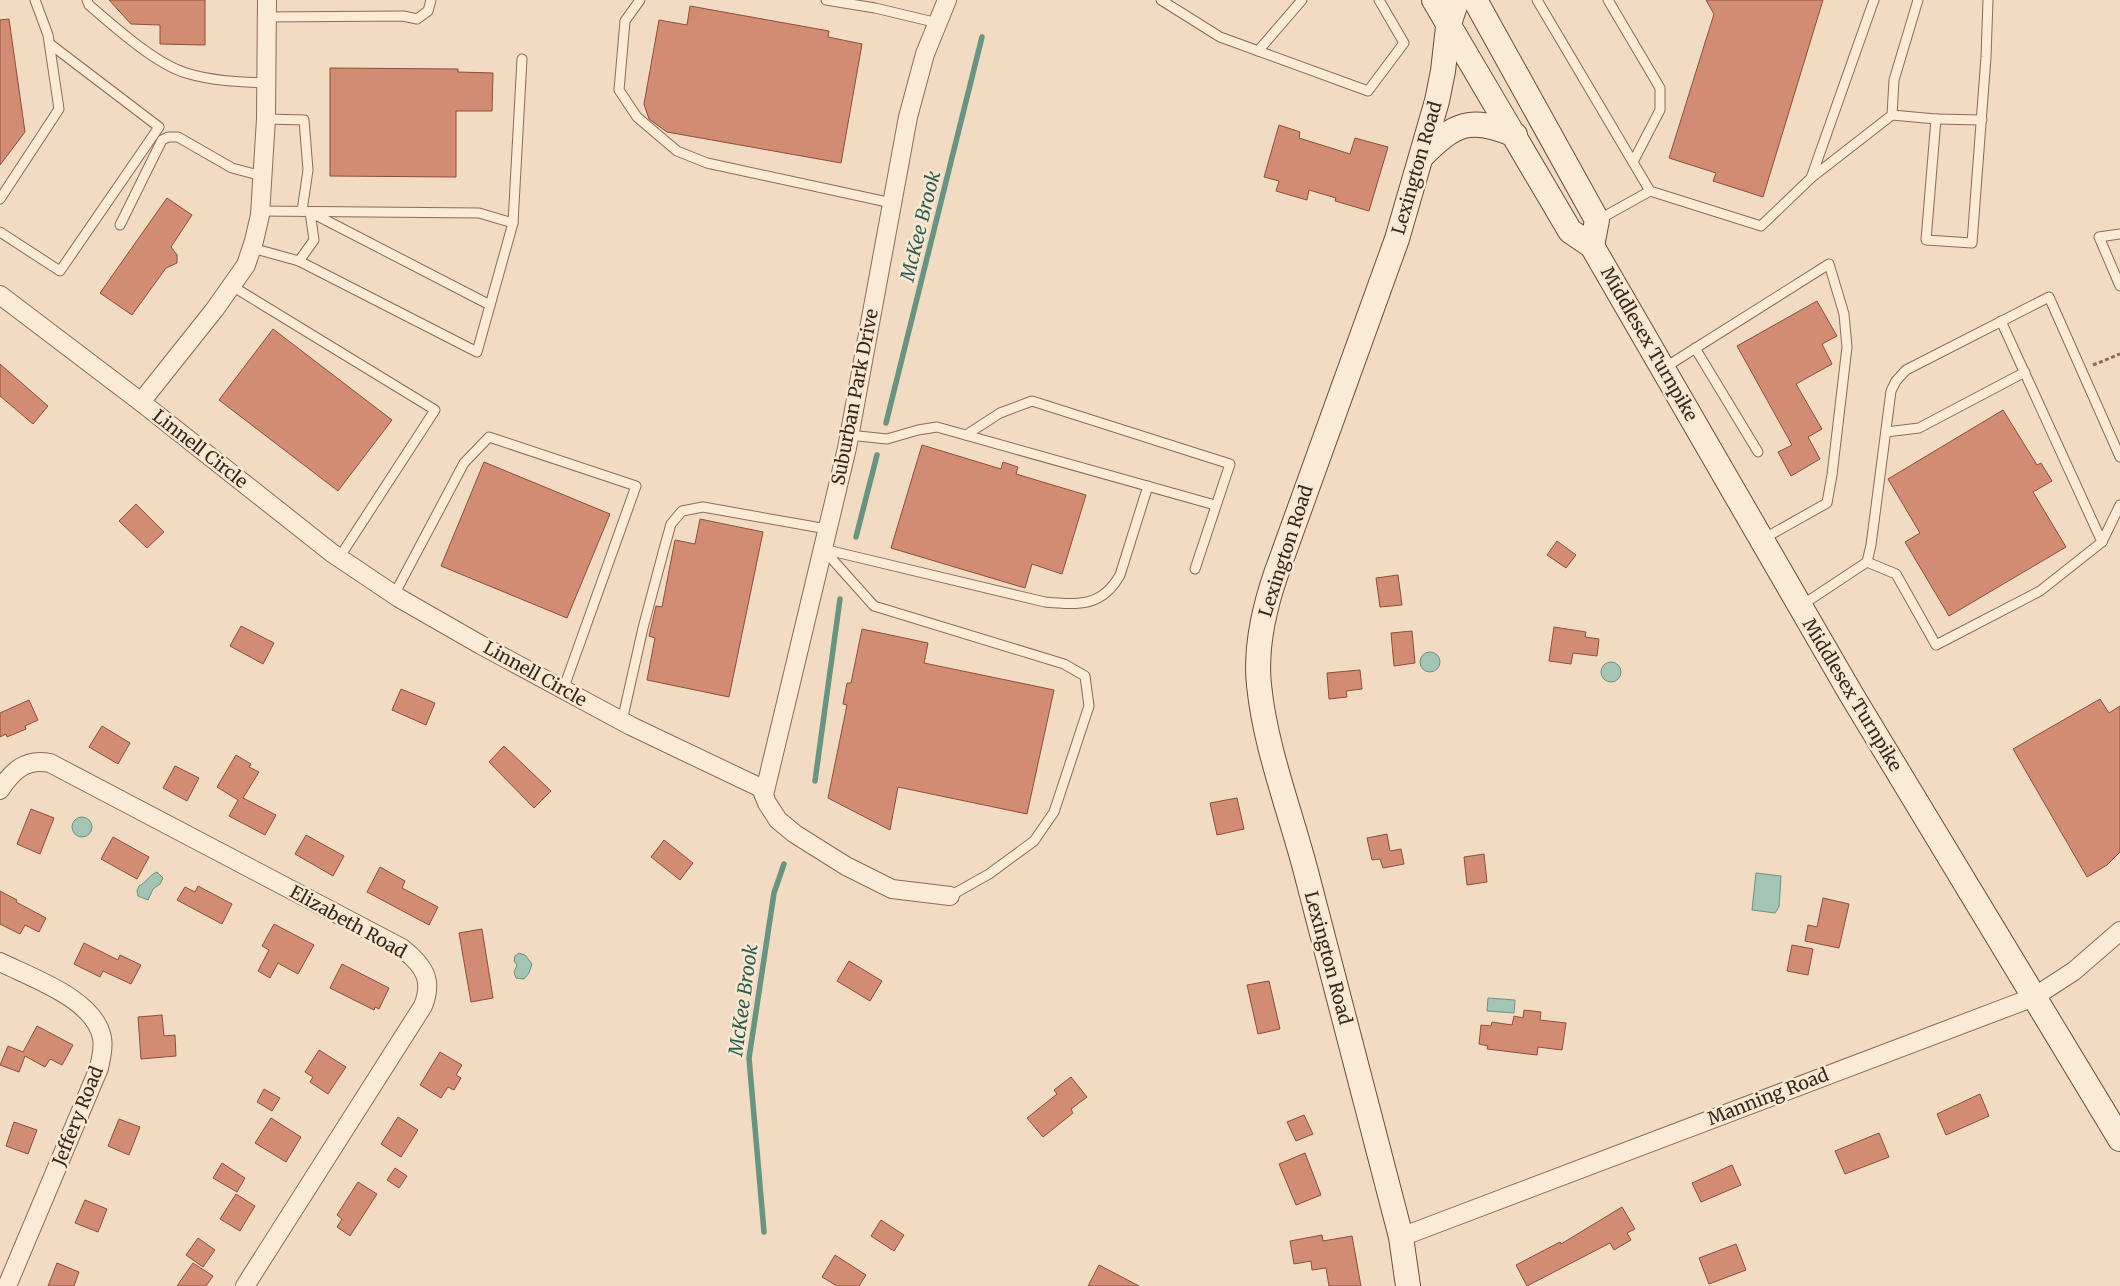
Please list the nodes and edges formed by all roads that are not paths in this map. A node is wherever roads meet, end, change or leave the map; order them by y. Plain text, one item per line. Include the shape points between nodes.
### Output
1 (35, 0) edge
2 (86, 0) edge
3 (431, 0) edge
4 (640, 0) edge
5 (826, 0) edge
6 (947, 0) edge
7 (1161, 0) edge
8 (1302, 0) edge
9 (1379, 0) edge
10 (1434, 0) edge
11 (1458, 0) edge
12 (1475, 0) edge
13 (1537, 0) edge
14 (1608, 0) edge
15 (1874, 0) edge
16 (1918, 0) edge
17 (1988, 0) edge
18 (267, 9) edge
19 (938, 23) junction
20 (1448, 26) junction
21 (50, 44) junction
22 (1258, 51) junction
23 (522, 59) dead end
24 (266, 83) junction
25 (1892, 115) junction
26 (266, 119) junction
27 (1936, 119) junction
28 (1982, 120) junction
29 (1514, 135) junction
30 (1420, 158) junction
31 (1633, 162) junction
32 (262, 176) junction
33 (1810, 178) junction
34 (1650, 191) junction
35 (0, 199) edge
36 (892, 202) junction
37 (260, 211) junction
38 (306, 211) junction
39 (1597, 220) junction
40 (513, 223) junction
41 (120, 224) dead end
42 (0, 232) edge
43 (2120, 234) edge
44 (1592, 246) junction
45 (252, 248) junction
46 (298, 262) junction
47 (232, 286) junction
48 (2120, 286) edge
49 (0, 295) edge
50 (490, 305) junction
51 (2001, 321) junction
52 (1695, 348) junction
53 (1664, 368) junction
54 (2025, 372) junction
55 (140, 402) junction
56 (1886, 432) junction
57 (849, 435) junction
58 (966, 435) junction
59 (1758, 452) dead end
60 (2120, 457) edge
61 (1148, 486) junction
62 (1216, 505) junction
63 (2120, 505) edge
64 (827, 529) junction
65 (1761, 540) junction
66 (2102, 542) junction
67 (823, 548) junction
68 (339, 558) junction
69 (1867, 562) junction
70 (1195, 569) dead end
71 (394, 595) junction
72 (1799, 607) junction
73 (563, 690) junction
74 (622, 721) junction
75 (0, 790) edge
76 (764, 795) junction
77 (950, 896) joint
78 (2120, 931) edge
79 (0, 962) edge
80 (2034, 997) junction
81 (2120, 1139) edge
82 (1401, 1237) junction
83 (7, 1286) edge
84 (246, 1286) edge
85 (1408, 1286) edge

1 - 21 lane
2 - 24 lane via 163,62 185,73 224,81
3 - 18 lane via 428,11 417,19
4 - 36 lane via 625,21 619,90 637,117 677,151 707,163
5 - 19 lane
6 - 19 street, Suburban Park Drive
7 - 22 lane via 1220,36
8 - 22 lane
9 - 22 lane via 1404,43 1368,91
10 - 20 main road, Middlesex Turnpike
11 - 20 main road, Lexington Road
12 - 39 main road
13 - 31 lane
14 - 31 lane via 1660,88 1660,110
15 - 33 lane
16 - 25 lane via 1894,80
17 - 28 lane
18 - 24 street, Linnell Circle
19 - 36 street, Suburban Park Drive via 925,54 908,117
20 - 29 main road, Middlesex Turnpike
20 - 30 main road, Lexington Road via 1439,94
21 - 35 lane via 59,109
21 - 42 lane via 159,127 60,271
23 - 40 lane
24 - 26 street, Linnell Circle
25 - 27 lane
25 - 33 lane
26 - 32 street, Linnell Circle
26 - 38 lane via 304,120 308,170
27 - 28 lane
27 - 28 lane via 1926,240 1972,243
29 - 30 main road via 1488,125 1461,127 1440,138
29 - 44 main road, Middlesex Turnpike via 1570,231
30 - 82 main road, Lexington Road via 1397,239 1267,600 1259,647 1259,684 1267,733
31 - 34 lane
32 - 37 street, Linnell Circle
32 - 41 lane via 232,168 178,137 168,137 162,140
33 - 34 lane via 1760,226
34 - 39 lane
36 - 57 street, Suburban Park Drive
37 - 38 lane
37 - 45 street, Linnell Circle
38 - 40 lane via 479,213
38 - 46 lane via 314,240
38 - 50 lane
39 - 44 main road, Middlesex Turnpike
40 - 50 lane
43 - 48 lane via 2099,237
44 - 53 main road, Middlesex Turnpike
45 - 46 lane
45 - 47 street, Linnell Circle via 246,265
46 - 50 lane via 477,352
47 - 55 street, Linnell Circle
47 - 68 lane via 434,410
49 - 55 street, Linnell Circle
51 - 54 lane
51 - 56 lane via 1906,370 1891,391
51 - 60 lane via 2049,297
52 - 53 lane
52 - 59 lane
52 - 65 lane via 1829,264 1844,314 1847,347 1827,503
53 - 65 main road, Middlesex Turnpike
54 - 56 lane via 1919,428
54 - 66 lane
55 - 68 street, Linnell Circle
56 - 69 lane
57 - 58 lane via 887,439 937,426
57 - 64 street, Suburban Park Drive
58 - 61 lane
58 - 62 lane via 1000,413 1032,401 1230,464
61 - 62 lane
61 - 67 lane via 1113,588 1102,597 1083,604 1045,602
62 - 70 lane
63 - 66 lane
64 - 67 street, Suburban Park Drive
64 - 74 lane via 702,507 682,511 671,524
65 - 72 main road, Middlesex Turnpike
66 - 69 lane via 2040,591 1936,645 1896,574
67 - 76 street, Suburban Park Drive
67 - 77 lane via 874,606 1064,664 1084,676 1089,706 1054,812 1034,841 989,874
68 - 71 street, Linnell Circle
69 - 72 lane
71 - 73 street, Linnell Circle
71 - 73 lane via 464,463 489,437 636,486
72 - 80 main road, Middlesex Turnpike
73 - 74 street, Linnell Circle
74 - 76 street, Linnell Circle via 707,764 748,780 761,788
75 - 84 street, Elizabeth Road via 19,767 40,761 50,763 402,948 424,971 427,995 423,1006
76 - 77 street, Linnell Circle via 778,820 846,866 892,889
78 - 80 street, Manning Road via 2074,971
79 - 83 street, Jeffery Road via 80,1004 89,1012 102,1037 103,1051 99,1068
80 - 81 main road, Middlesex Turnpike
80 - 82 street, Manning Road
82 - 85 main road, Lexington Road

